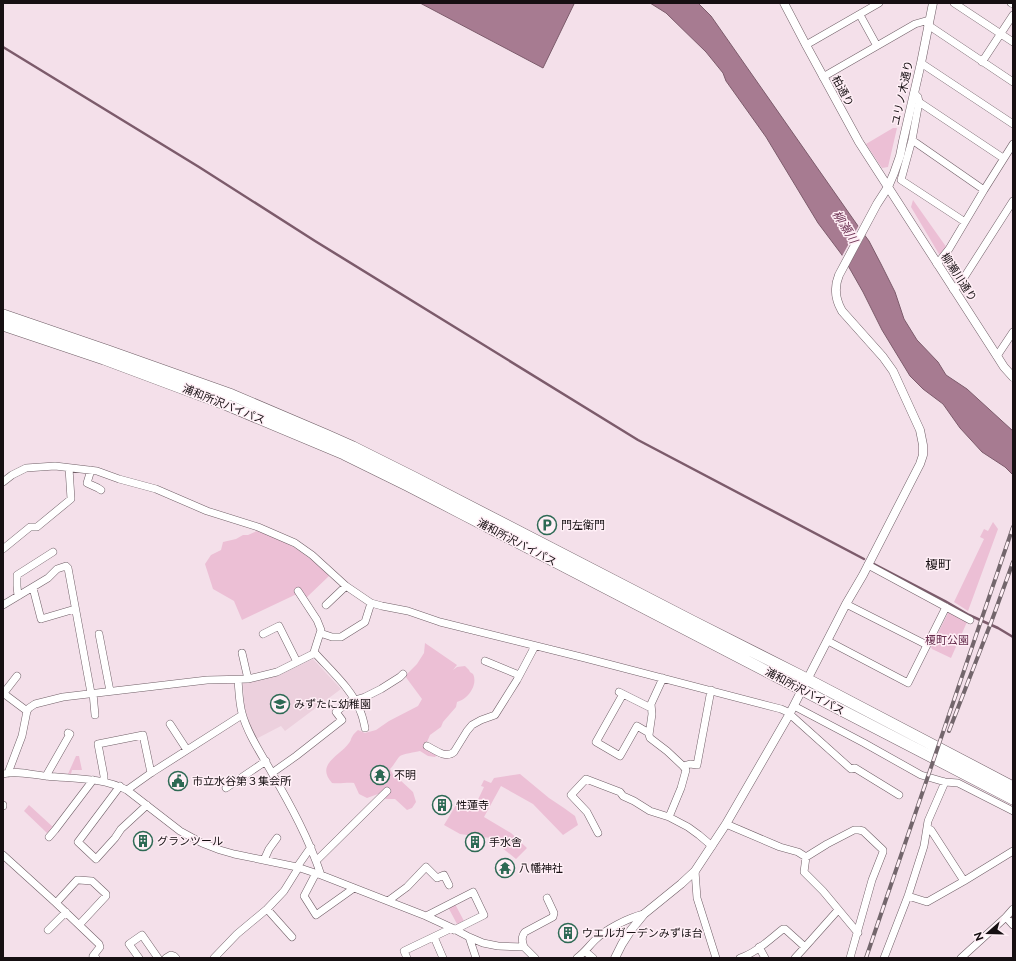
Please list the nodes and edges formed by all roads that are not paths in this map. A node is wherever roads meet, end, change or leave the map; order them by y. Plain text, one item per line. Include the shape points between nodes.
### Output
1 (784, 3) edge
2 (879, 3) edge
3 (932, 3) edge
4 (954, 3) edge
5 (860, 15) junction
6 (1013, 15) edge
7 (928, 22) junction
8 (1001, 34) junction
9 (1013, 42) edge
10 (806, 45) junction
11 (877, 46) junction
12 (982, 62) junction
13 (921, 63) junction
14 (823, 77) junction
15 (1013, 82) edge
16 (914, 92) junction
17 (919, 102) junction
18 (1013, 124) edge
19 (912, 140) junction
20 (1013, 144) edge
21 (1003, 158) junction
22 (888, 187) junction
23 (984, 190) junction
24 (1013, 201) edge
25 (965, 222) junction
26 (937, 264) junction
27 (953, 289) junction
28 (3, 315) edge
29 (3, 325) edge
30 (1013, 332) edge
31 (997, 356) junction
32 (1013, 377) edge
33 (69, 468) junction
34 (92, 470) junction
35 (4, 479) edge
36 (101, 490) dead end
37 (3, 549) edge
38 (53, 552) dead end
39 (868, 565) junction
40 (346, 586) junction
41 (33, 588) junction
42 (298, 591) dead end
43 (18, 596) junction
44 (371, 603) junction
45 (846, 604) junction
46 (3, 605) edge
47 (326, 605) dead end
48 (946, 607) junction
49 (75, 609) junction
50 (970, 620) dead end
51 (320, 633) junction
52 (99, 634) dead end
53 (263, 634) dead end
54 (828, 641) junction
55 (927, 645) junction
56 (535, 646) junction
57 (242, 653) dead end
58 (314, 653) junction
59 (485, 661) dead end
60 (297, 662) junction
61 (403, 674) dead end
62 (519, 675) junction
63 (17, 676) dead end
64 (663, 678) junction
65 (248, 679) junction
66 (808, 679) junction
67 (238, 680) junction
68 (711, 690) junction
69 (802, 690) junction
70 (110, 691) junction
71 (3, 693) edge
72 (92, 693) junction
73 (355, 700) junction
74 (651, 708) junction
75 (27, 711) junction
76 (791, 711) junction
77 (95, 715) dead end
78 (242, 715) junction
79 (170, 724) dead end
80 (365, 728) dead end
81 (68, 733) dead end
82 (649, 733) junction
83 (427, 746) dead end
84 (187, 750) junction
85 (266, 761) junction
86 (683, 766) junction
87 (5, 773) edge
88 (151, 773) junction
89 (272, 773) junction
90 (46, 776) junction
91 (93, 780) junction
92 (104, 781) junction
93 (945, 782) junction
94 (120, 786) junction
95 (1013, 787) edge
96 (226, 788) dead end
97 (127, 790) junction
98 (388, 791) dead end
99 (899, 795) dead end
100 (1013, 799) edge
101 (147, 805) junction
102 (1013, 811) edge
103 (669, 817) junction
104 (726, 824) junction
105 (926, 828) junction
106 (598, 833) dead end
107 (49, 837) dead end
108 (277, 838) dead end
109 (712, 846) junction
110 (311, 847) junction
111 (1013, 851) edge
112 (3, 855) edge
113 (806, 857) junction
114 (264, 860) junction
115 (316, 861) junction
116 (298, 867) junction
117 (695, 871) junction
118 (319, 874) junction
119 (964, 881) junction
120 (449, 885) dead end
121 (354, 888) junction
122 (908, 896) junction
123 (547, 898) dead end
124 (388, 901) junction
125 (56, 903) junction
126 (266, 909) junction
127 (1013, 909) edge
128 (838, 910) junction
129 (66, 912) junction
130 (644, 914) junction
131 (426, 916) junction
132 (1006, 917) junction
133 (79, 925) junction
134 (1013, 925) edge
135 (453, 929) junction
136 (48, 930) dead end
137 (858, 933) junction
138 (292, 937) dead end
139 (434, 937) junction
140 (469, 937) junction
141 (524, 947) junction
142 (759, 947) junction
143 (806, 947) junction
144 (586, 952) junction
145 (96, 958) edge
146 (139, 958) edge
147 (158, 958) edge
148 (166, 958) edge
149 (176, 958) edge
150 (214, 958) edge
151 (407, 958) edge
152 (443, 958) edge
153 (476, 958) edge
154 (535, 958) edge
155 (577, 958) edge
156 (593, 958) edge
157 (615, 958) edge
158 (716, 958) edge
159 (740, 958) edge
160 (765, 958) edge
161 (795, 958) edge
162 (850, 958) edge
163 (884, 958) edge
164 (961, 958) edge

1 - 10 street, 柏通り
2 - 5 street
3 - 7 street, ユリノ木通り
4 - 8 street
5 - 10 street
5 - 11 street
6 - 8 street
7 - 11 street via 915,24
7 - 12 street
7 - 13 street, ユリノ木通り
8 - 9 street
8 - 12 street
10 - 14 street, 柏通り
11 - 14 street
12 - 15 street
13 - 16 street, ユリノ木通り
13 - 18 street
14 - 22 street, 柏通り via 859,142
16 - 17 street
16 - 22 street, ユリノ木通り via 900,156
17 - 19 street
17 - 21 street
19 - 23 street
19 - 25 street via 901,180
20 - 21 street
21 - 23 street
22 - 26 street, 柳瀬川通り
22 - 39 street, ユリノ木通り via 840,271 835,289 836,298 846,316 893,371 917,424 922,441 922,455 917,471
23 - 25 street
24 - 27 street via 959,285
25 - 26 street via 948,252
26 - 27 street, 柳瀬川通り
27 - 31 street, 柳瀬川通り
28 - 66 highway, 浦和所沢バイパス via 224,392 326,435
29 - 69 highway, 浦和所沢バイパス via 227,405 344,454
30 - 31 street
31 - 32 street, 柳瀬川通り
33 - 34 street
33 - 35 street via 26,468
33 - 37 street via 71,499 37,527 30,527
34 - 36 street via 87,483
34 - 40 street via 156,489 207,511 258,527 295,543
38 - 43 street via 17,575
39 - 45 street, ユリノ木通り
39 - 48 street
40 - 44 street
40 - 47 street
41 - 43 street
41 - 49 street via 41,619
41 - 49 street via 57,569 66,566
42 - 51 street via 317,620
43 - 46 street
44 - 51 street via 365,622 341,637
44 - 56 street
45 - 54 street, ユリノ木通り
45 - 55 street
48 - 50 street
48 - 55 street
49 - 72 street
51 - 58 street
52 - 70 street
53 - 60 street via 279,626
54 - 55 street via 908,682
54 - 66 street, ユリノ木通り
56 - 62 street
56 - 64 street
57 - 65 street
58 - 60 street
58 - 73 street
59 - 62 street
60 - 65 street via 274,673
61 - 73 street via 381,689
62 - 83 street via 495,715 472,725 452,754 446,755
63 - 71 street
64 - 68 street
64 - 74 street
65 - 67 street
66 - 69 street, ユリノ木通り
66 - 95 highway, 浦和所沢バイパス
67 - 70 street via 207,680
67 - 78 street
68 - 76 street
68 - 86 street via 697,765
69 - 76 street, ユリノ木通り
69 - 100 highway, 浦和所沢バイパス
70 - 72 street
71 - 75 street
72 - 75 street via 35,704
72 - 77 street
73 - 80 street
73 - 89 street via 348,702 336,712 342,720
74 - 82 street
74 - 82 street via 620,693 596,742 620,756 637,726
75 - 87 street via 22,736
76 - 93 street via 864,743 921,776
76 - 99 street via 793,718 851,768
76 - 104 street, ユリノ木通り
78 - 84 street
78 - 85 street
79 - 84 street
81 - 90 street via 70,734
82 - 86 street via 650,738
84 - 88 street
85 - 89 street
85 - 96 street
86 - 103 street via 686,773
87 - 90 street
88 - 92 street via 143,735 98,744
88 - 97 street
89 - 110 street
90 - 91 street
91 - 92 street
91 - 107 street
92 - 94 street
93 - 102 street via 958,783
93 - 105 street
94 - 97 street
94 - 101 street via 78,842 96,859 121,829
97 - 101 street
98 - 115 street
101 - 114 street via 180,831 202,843
103 - 106 street via 650,811 620,792 586,779 571,795 587,812
103 - 109 street via 688,827
104 - 109 street, ユリノ木通り
104 - 113 street
105 - 119 street via 931,830
105 - 122 street via 924,846
108 - 114 street
109 - 117 street, ユリノ木通り
110 - 115 street
110 - 116 street
111 - 119 street
112 - 125 street
113 - 128 street via 804,872
113 - 137 street via 854,830 863,831 883,850
114 - 116 street
115 - 118 street
116 - 118 street
116 - 126 street via 284,891
117 - 130 street, ユリノ木通り
117 - 158 street via 697,898
118 - 121 street
118 - 121 street via 304,896 316,915
119 - 122 street via 927,902
120 - 124 street via 444,875 437,878 426,867
121 - 124 street
122 - 163 street
123 - 141 street via 554,913 553,917 522,935
124 - 131 street
125 - 129 street
125 - 133 street via 77,880 92,881 106,894
126 - 138 street
126 - 150 street
127 - 132 street
128 - 137 street
128 - 143 street
129 - 133 street
129 - 136 street
130 - 144 street via 614,926 596,939
130 - 157 street, ユリノ木通り
131 - 135 street
131 - 135 street via 472,892 484,915
132 - 134 street
132 - 164 street
133 - 145 street via 99,944 100,947 93,956
135 - 139 street
135 - 140 street
137 - 162 street
139 - 151 street via 404,950
139 - 152 street
140 - 141 street via 498,946
140 - 153 street
141 - 154 street
142 - 143 street via 783,929
142 - 159 street
142 - 160 street
143 - 161 street
144 - 155 street
144 - 156 street
146 - 147 street via 129,944 142,934
148 - 149 street via 171,954

